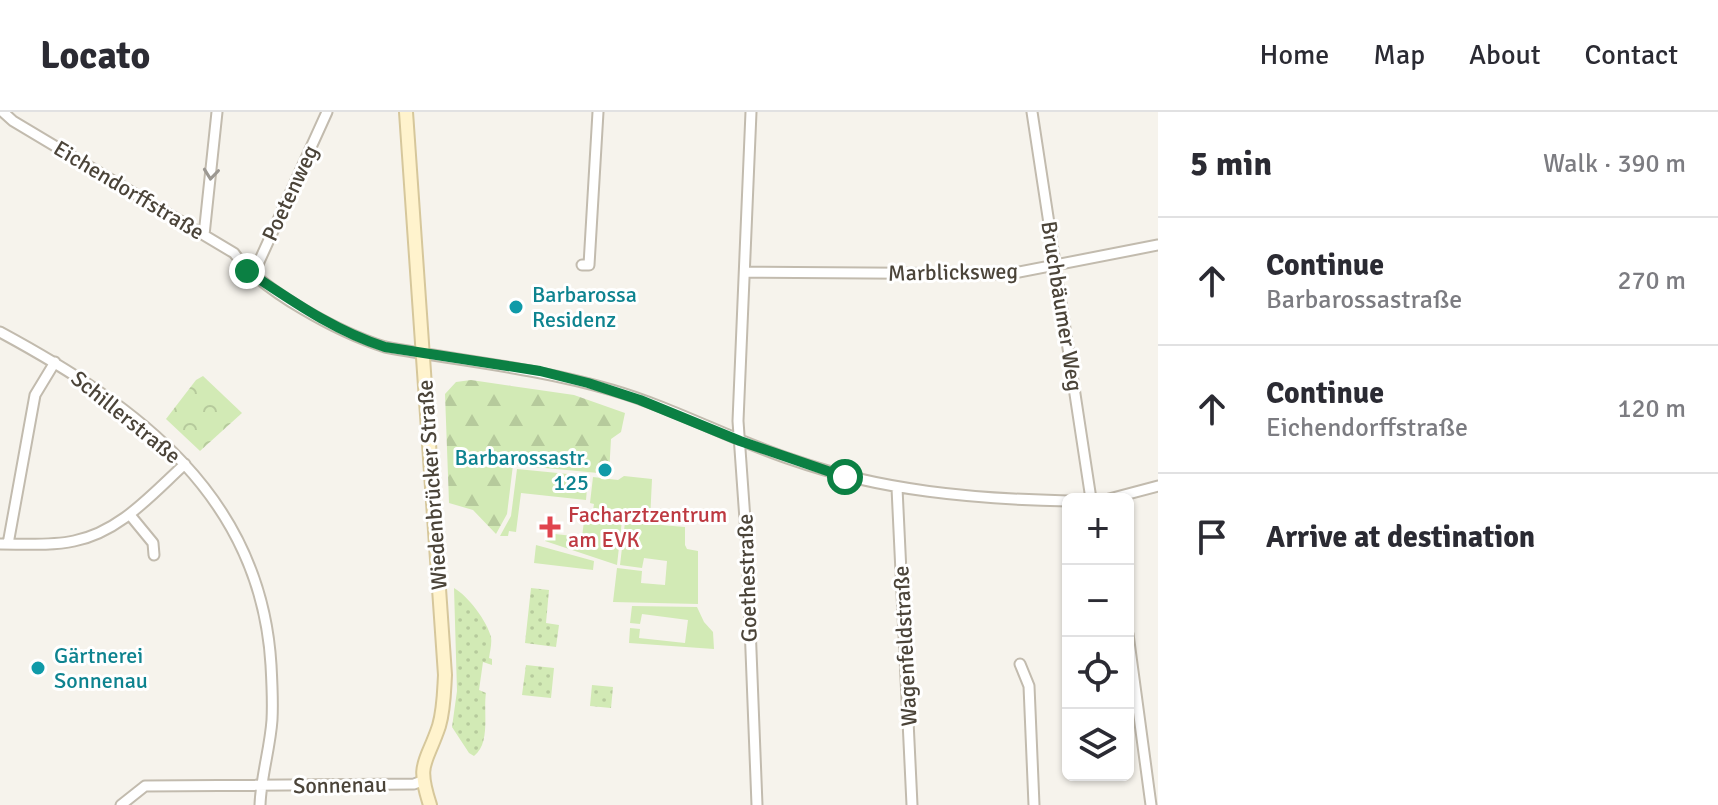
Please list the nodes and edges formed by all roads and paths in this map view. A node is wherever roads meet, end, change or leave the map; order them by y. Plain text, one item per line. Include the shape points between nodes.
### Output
1 (3, 112) edge
2 (217, 112) edge
3 (327, 112) edge
4 (406, 112) edge
5 (598, 112) edge
6 (751, 112) edge
7 (1032, 112) edge
8 (204, 235) junction
9 (1158, 245) edge
10 (582, 265) dead end
11 (1055, 266) junction
12 (745, 272) junction
13 (253, 275) junction
14 (0, 332) edge
15 (422, 352) junction
16 (55, 362) junction
17 (740, 441) junction
18 (185, 464) junction
19 (1158, 486) edge
20 (897, 488) junction
21 (1090, 493) edge
22 (1132, 493) edge
23 (1062, 501) edge
24 (130, 515) junction
25 (4, 544) edge
26 (154, 555) dead end
27 (1128, 637) edge
28 (1020, 664) dead end
29 (422, 781) junction
30 (261, 786) junction
31 (121, 805) edge
32 (260, 805) edge
33 (430, 805) edge
34 (757, 805) edge
35 (912, 805) edge
36 (1034, 805) edge
37 (1151, 805) edge

1 - 8 street, Eichendorffstraße
2 -> 8 street
3 - 13 street, Poetenweg
4 - 15 street, Wiedenbrücker Straße
5 - 10 street via 589,265
6 - 12 street, Goethestraße
7 - 11 street, Bruchbäumer Weg
8 - 13 street, Eichendorffstraße via 234,253
9 - 11 street, Marblicksweg
11 - 12 street, Marblicksweg via 1009,274
11 - 21 street, Bruchbäumer Weg
12 - 17 street, Goethestraße
13 - 15 street, Eichendorffstraße via 362,340
14 - 16 street, Schillerstraße
15 - 17 street, Eichendorffstraße via 588,383
15 - 29 street, Wiedenbrücker Straße via 445,675 442,715
16 - 18 street, Schillerstraße
16 - 25 street via 35,395
17 - 20 street, Eichendorffstraße via 845,477
17 - 34 street, Goethestraße
18 - 24 street
18 - 30 street, Schillerstraße via 230,522 260,594 271,664 272,721
19 - 22 street
20 - 23 street, Eichendorffstraße
20 - 35 street, Wagenfeldstraße
24 - 25 street via 75,541
24 - 26 street via 153,543
27 - 37 street
28 - 36 street via 1029,686
29 - 30 street, Sonnenau
29 - 33 street
30 - 31 street, Sonnenau via 145,786
30 - 32 street, Schillerstraße

